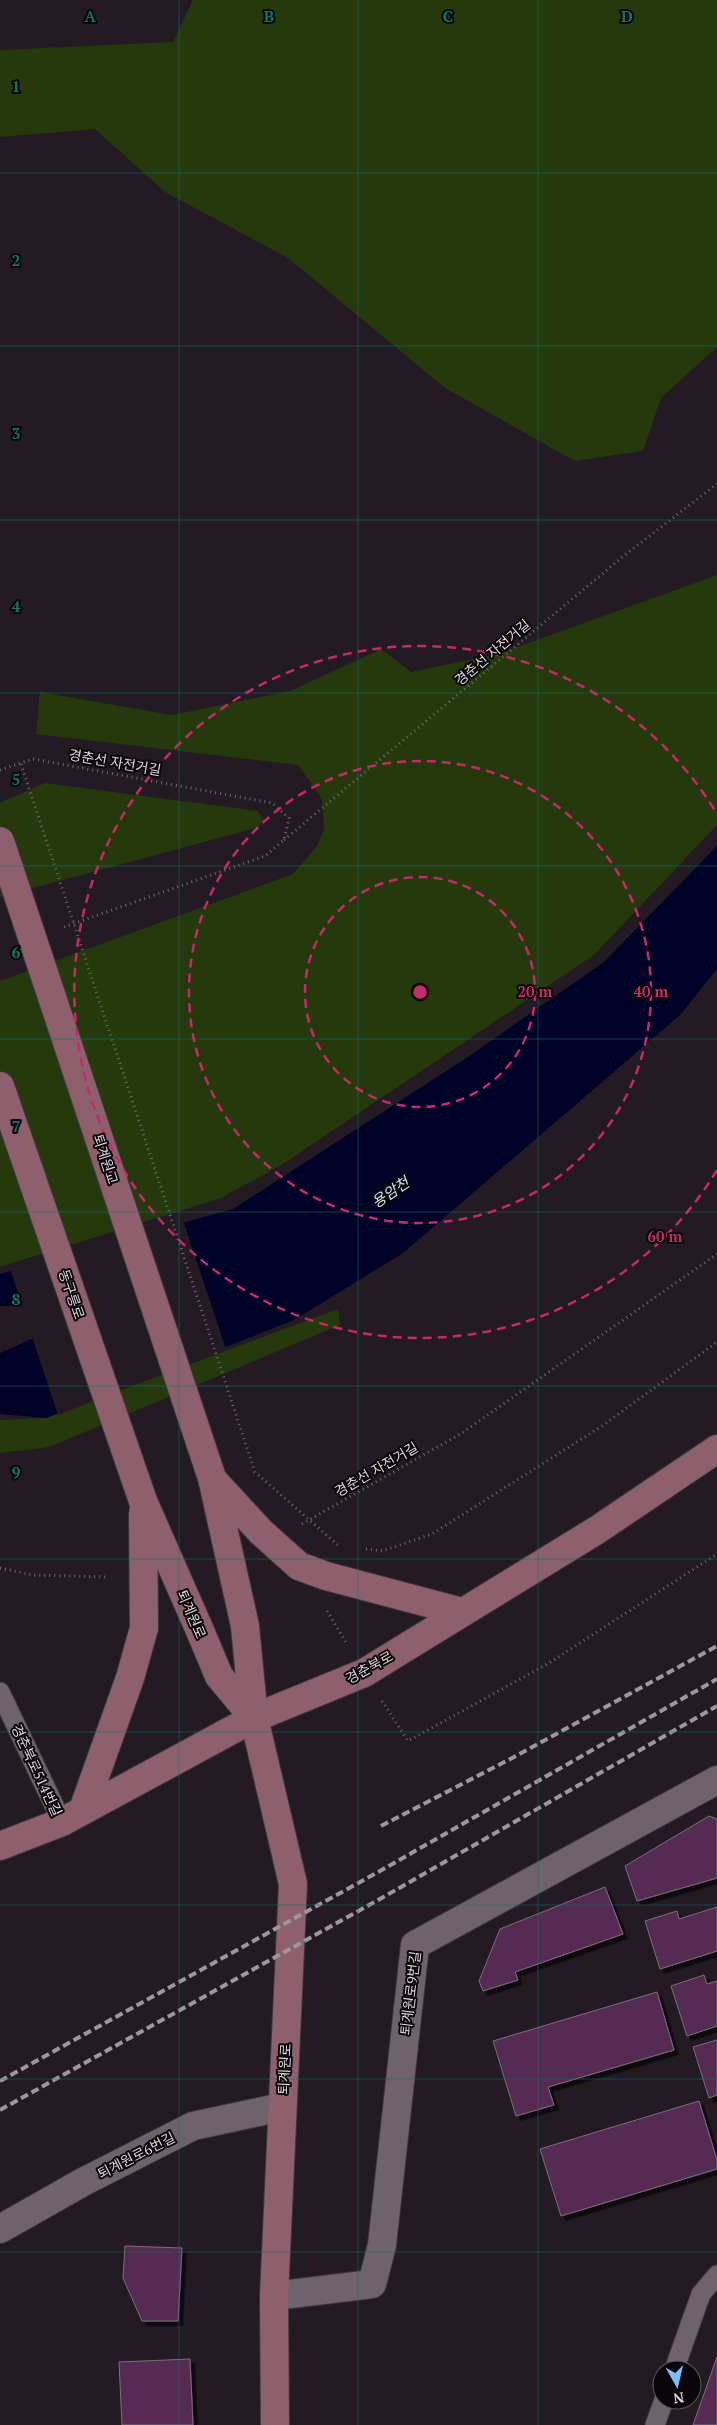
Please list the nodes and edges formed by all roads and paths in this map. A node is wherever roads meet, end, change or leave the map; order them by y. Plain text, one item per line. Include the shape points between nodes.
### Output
1 (717, 484) edge
2 (21, 764) junction
3 (0, 770) edge
4 (284, 840) junction
5 (0, 841) edge
6 (55, 930) dead end
7 (0, 1086) edge
8 (717, 1254) edge
9 (717, 1342) edge
10 (717, 1449) edge
11 (212, 1478) junction
12 (144, 1501) junction
13 (296, 1527) dead end
14 (339, 1546) junction
15 (348, 1547) dead end
16 (356, 1548) dead end
17 (717, 1554) edge
18 (0, 1568) edge
19 (326, 1576) junction
20 (118, 1577) dead end
21 (462, 1612) junction
22 (364, 1673) junction
23 (0, 1692) edge
24 (254, 1718) junction
25 (717, 1780) edge
26 (72, 1816) junction
27 (0, 1846) edge
28 (282, 2107) junction
29 (0, 2229) edge
30 (717, 2275) edge
31 (274, 2296) junction
32 (677, 2360) edge
33 (661, 2410) edge
34 (275, 2425) edge
35 (656, 2425) edge

1 - 4 path, 경춘선 자전거길 via 618,561
2 - 3 path, 경춘선 자전거길
2 - 4 path, 경춘선 자전거길 via 33,759 272,803 289,818
2 - 14 path, bridge via 255,1472
4 - 6 path, 경춘선 자전거길 via 265,856
5 - 11 street, 퇴계원교, bridge
7 - 12 street, 동구릉로
8 - 13 path, 경춘선 자전거길 via 462,1433
9 - 16 path via 602,1426 432,1534 382,1551
10 - 21 street, 경춘북로 via 597,1530
11 - 19 street, bridge via 261,1532 299,1566
11 - 24 street, 퇴계원로, bridge via 245,1626
12 - 24 street, 퇴계원로, bridge via 219,1676
12 - 26 street, bridge via 144,1628 130,1678
14 - 15 path
14 - 19 path
17 - 22 path via 549,1663 408,1741
18 - 20 path via 33,1575
19 - 21 street
19 - 22 path via 318,1597
21 - 22 street, 경춘북로
22 - 24 street, 경춘북로
23 - 26 lane, 경춘북로514번길
24 - 26 street, 경춘북로
24 - 28 street, 퇴계원로 via 294,1884
25 - 31 street, 퇴계원로9번길 via 415,1945 382,2245 372,2284
26 - 27 street, 경춘북로
28 - 29 street, 퇴계원로6번길 via 193,2126
28 - 31 street, 퇴계원로
30 - 32 lane via 700,2294
31 - 34 street, 퇴계원로
33 - 35 lane

